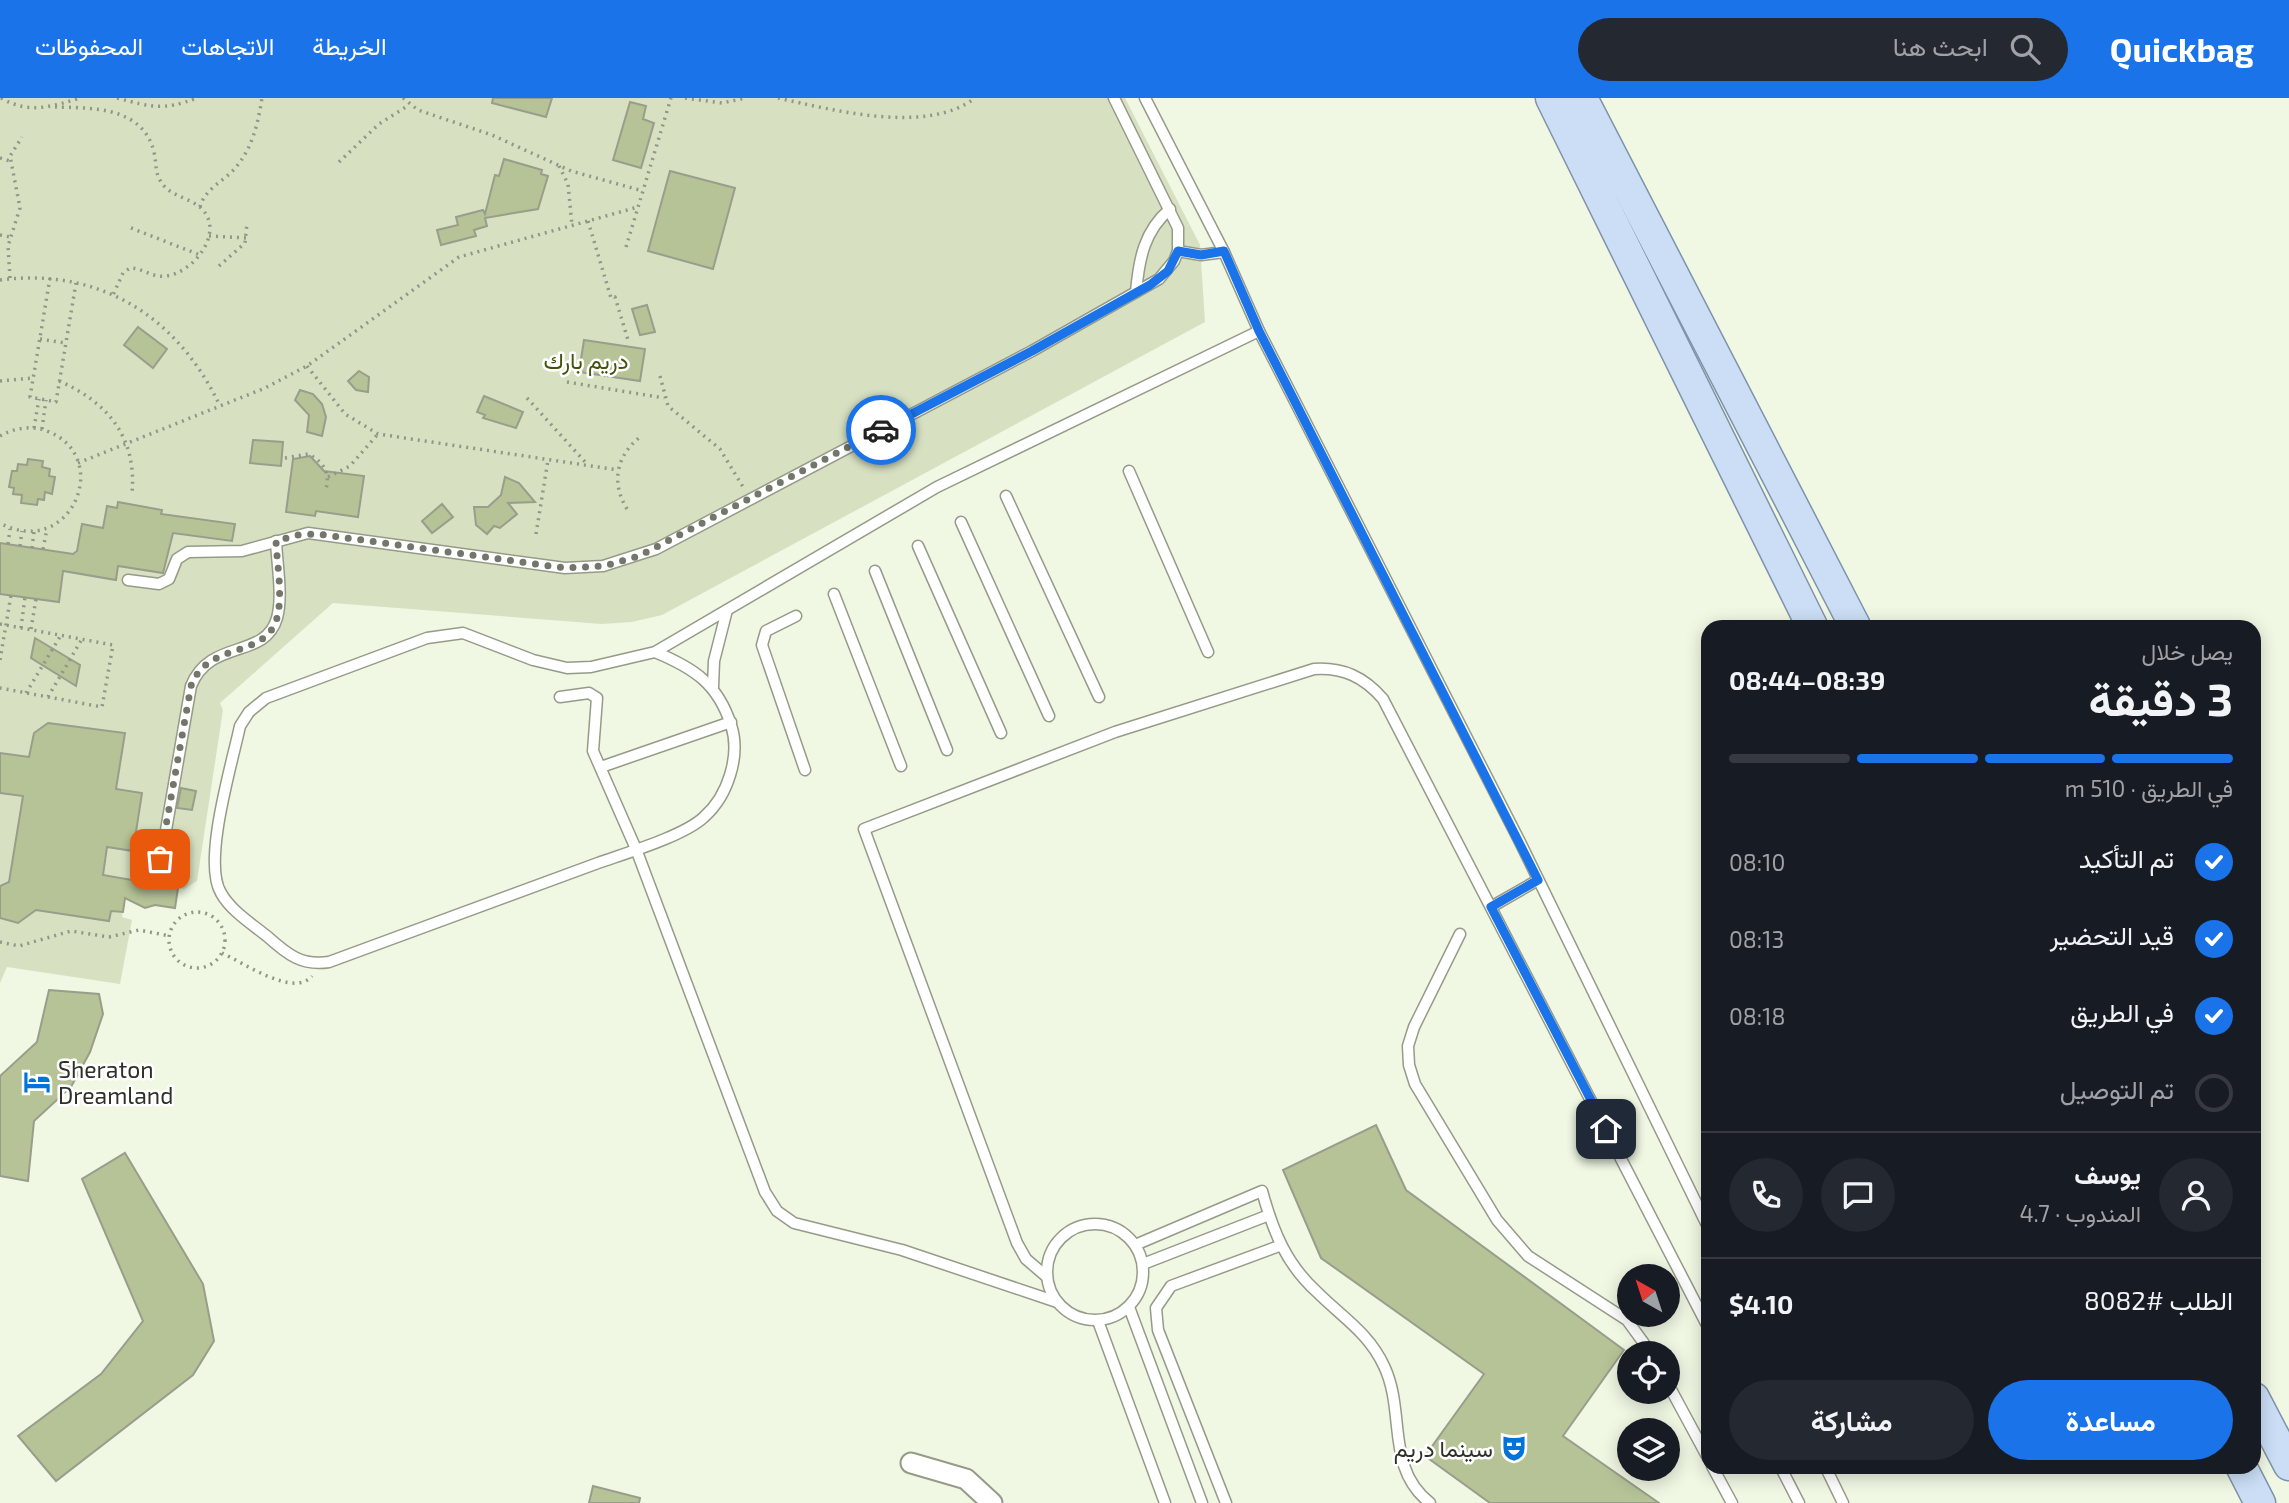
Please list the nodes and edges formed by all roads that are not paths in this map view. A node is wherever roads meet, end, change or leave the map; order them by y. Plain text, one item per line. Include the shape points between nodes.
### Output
1 (1114, 98) edge
2 (1145, 98) edge
3 (1551, 98) edge
4 (1582, 98) edge
5 (1170, 209) junction
6 (1178, 251) junction
7 (1224, 251) junction
8 (1136, 292) junction
9 (1259, 331) junction
10 (1129, 471) dead end
11 (1006, 496) dead end
12 (961, 522) dead end
13 (276, 541) junction
14 (918, 546) dead end
15 (875, 571) dead end
16 (128, 580) dead end
17 (834, 594) dead end
18 (727, 610) junction
19 (796, 616) dead end
20 (1809, 620) edge
21 (1852, 620) edge
22 (655, 652) junction
23 (1208, 652) dead end
24 (713, 687) junction
25 (1099, 696) dead end
26 (560, 697) dead end
27 (1049, 716) dead end
28 (731, 722) junction
29 (1001, 733) dead end
30 (947, 750) dead end
31 (901, 766) dead end
32 (601, 767) junction
33 (805, 770) dead end
34 (636, 849) junction
35 (160, 859) dead end
36 (1538, 880) junction
37 (1491, 907) junction
38 (1460, 934) dead end
39 (1701, 1213) edge
40 (1269, 1215) junction
41 (1135, 1245) junction
42 (1279, 1245) junction
43 (1143, 1264) junction
44 (1046, 1277) junction
45 (1057, 1302) junction
46 (1129, 1307) junction
47 (1701, 1313) edge
48 (1098, 1321) junction
49 (1642, 1341) edge
50 (1679, 1404) edge
51 (2261, 1411) edge
52 (1701, 1445) edge
53 (911, 1463) dead end
54 (2289, 1465) edge
55 (1717, 1474) edge
56 (1784, 1474) edge
57 (1829, 1474) edge
58 (2245, 1474) edge
59 (992, 1503) edge
60 (1166, 1503) edge
61 (1202, 1503) edge
62 (1226, 1503) edge
63 (1430, 1503) edge
64 (1732, 1503) edge
65 (1799, 1503) edge
66 (1843, 1503) edge
67 (2260, 1503) edge

1 - 5 lane
2 - 7 lane
3 - 20 main road
4 - 21 main road
5 - 6 lane via 1178,228
5 - 8 lane via 1146,239
6 - 7 lane via 1201,255
6 - 8 lane via 1168,271
7 - 9 lane
8 - 13 lane via 639,556 594,567 565,568 318,534
9 - 18 lane via 937,487
9 - 36 lane
10 - 23 lane
11 - 25 lane
12 - 27 lane
13 - 16 lane via 230,552 188,552 177,559 169,579 159,584
13 - 35 lane via 279,605 273,628 256,643 214,657 199,670 191,686
14 - 29 lane
15 - 30 lane
17 - 31 lane
18 - 22 lane
18 - 24 lane via 714,661
19 - 33 lane via 766,631 762,645
22 - 24 lane via 691,668
22 - 34 lane via 567,668 533,660 477,636 450,632 257,704 240,726 214,853 214,876 233,908 288,955 315,964
24 - 28 lane
26 - 32 lane via 584,692 597,698 593,751
28 - 32 lane
28 - 34 lane via 736,757 712,808 696,824
32 - 34 lane
34 - 45 lane via 765,1192 777,1211 804,1227 902,1250
36 - 37 lane
36 - 39 lane
37 - 44 lane via 1383,699 1364,681 1327,668 1115,732 864,829 1017,1243 1026,1259
37 - 47 lane
38 - 49 lane via 1411,1036 1408,1056 1415,1084 1511,1239 1528,1256 1627,1320
40 - 41 lane via 1262,1191
40 - 42 lane
40 - 43 lane
41 - 43 lane
41 - 44 lane via 1113,1227 1086,1225 1072,1230 1056,1244
42 - 62 lane via 1171,1286 1156,1308 1158,1330
42 - 63 lane via 1305,1281 1356,1325 1378,1353 1395,1400 1401,1459 1414,1487
43 - 46 lane via 1143,1280
44 - 45 lane
45 - 48 lane via 1075,1316
46 - 48 lane
46 - 61 lane
48 - 60 lane
50 - 52 lane
51 - 54 main road
53 - 59 street via 966,1479
55 - 64 lane
56 - 65 lane
57 - 66 lane
58 - 67 main road

